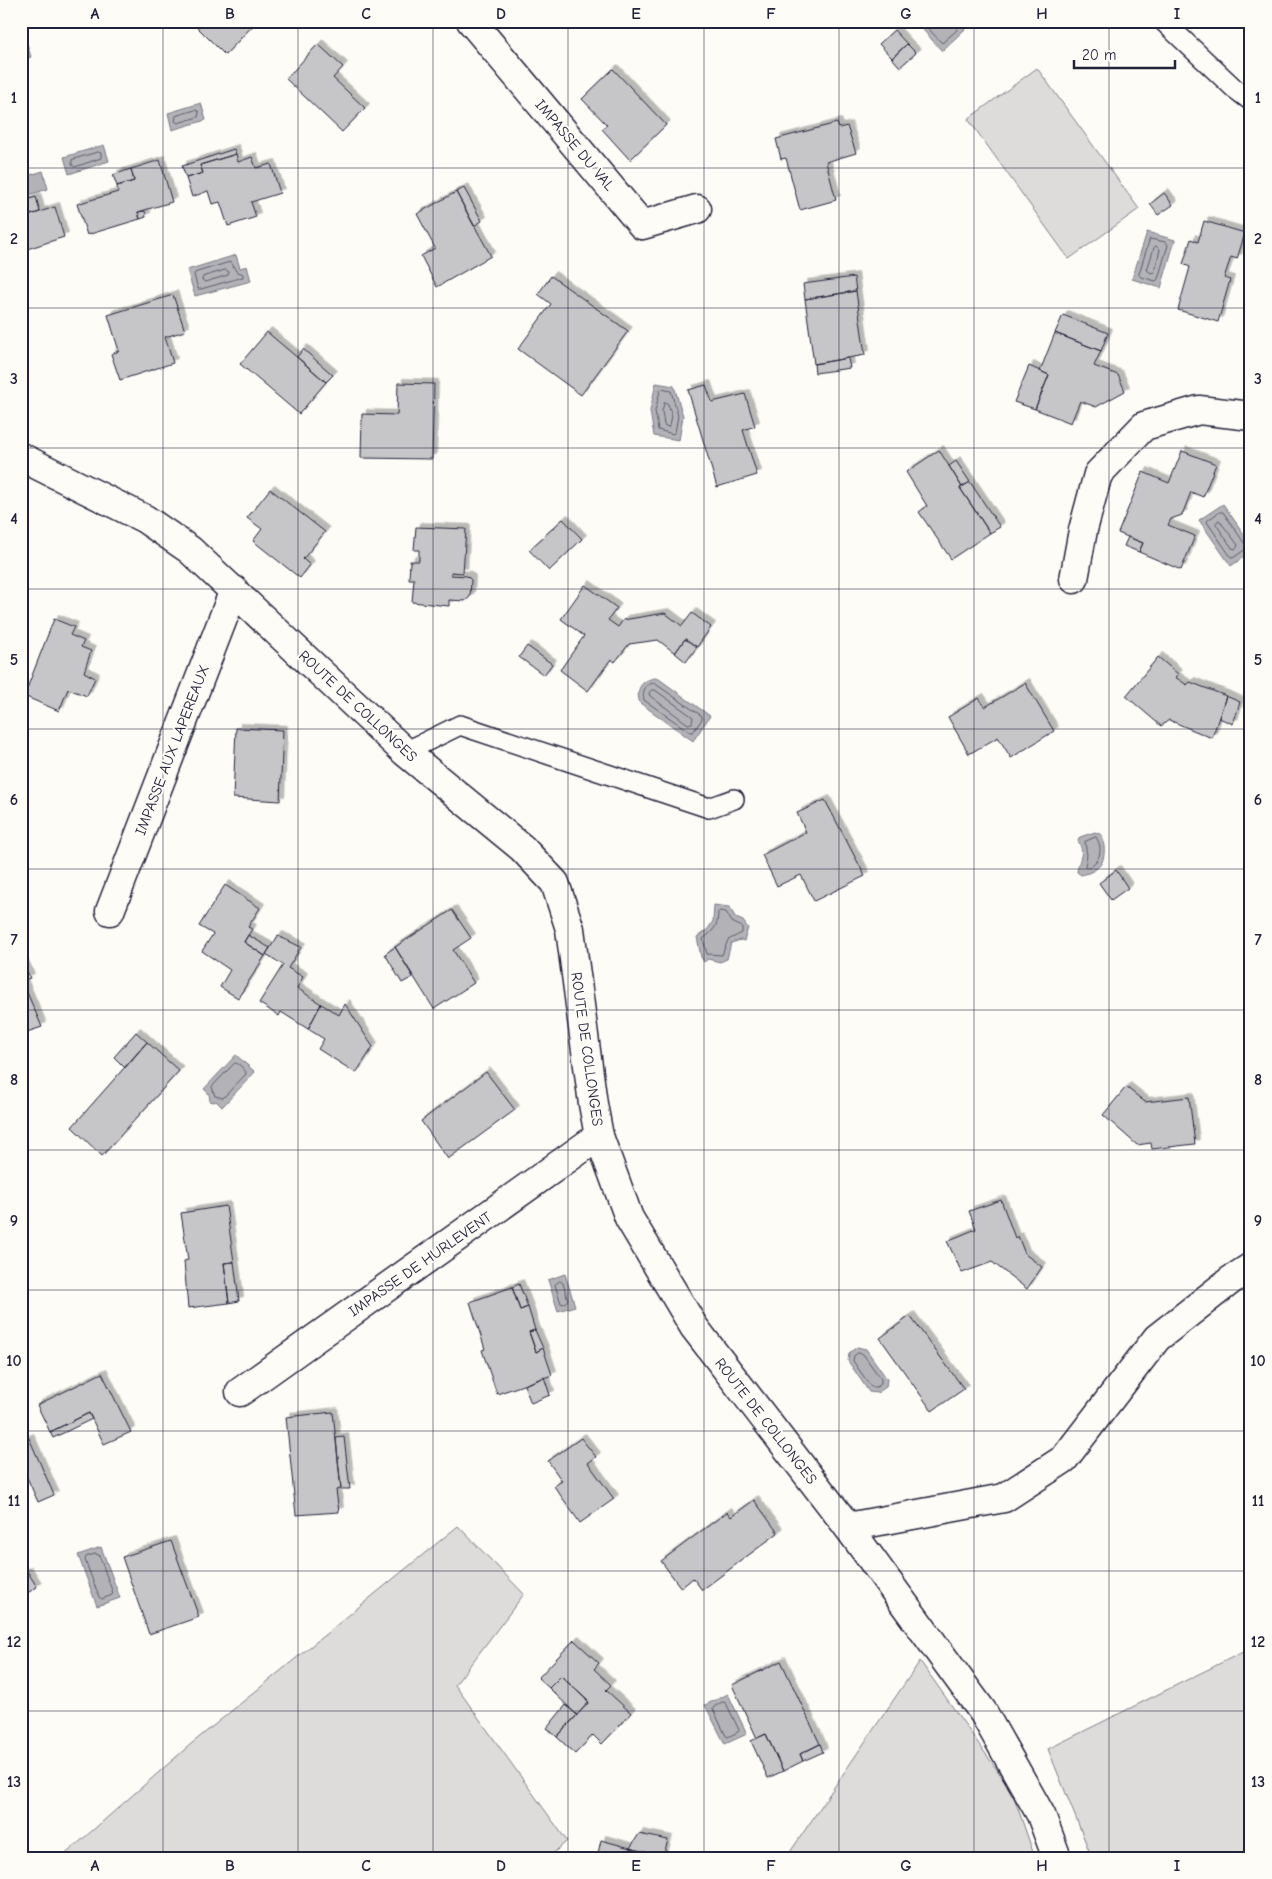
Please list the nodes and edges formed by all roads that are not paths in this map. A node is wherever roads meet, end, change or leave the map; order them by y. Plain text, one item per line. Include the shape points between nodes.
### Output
1 (471, 21) edge
2 (1163, 21) edge
3 (1251, 101) edge
4 (697, 209) dead end
5 (1251, 416) edge
6 (21, 458) edge
7 (1074, 579) dead end
8 (234, 590) junction
9 (405, 752) junction
10 (734, 799) dead end
11 (110, 911) dead end
12 (599, 1136) junction
13 (1251, 1267) edge
14 (240, 1392) dead end
15 (848, 1527) junction
16 (1057, 1858) edge

1 - 4 street, IMPASSE DU VAL via 642,225
2 - 3 lane
5 - 7 street via 1199,410 1144,426 1098,474
6 - 8 street, ROUTE DE COLLONGES via 145,519 190,550
8 - 9 street, ROUTE DE COLLONGES
8 - 11 street, IMPASSE AUX LAPEREAUX
9 - 10 lane via 460,726 709,808
9 - 12 street, ROUTE DE COLLONGES via 522,848 554,884 570,929
12 - 14 street, IMPASSE DE HURLEVENT
12 - 15 street, ROUTE DE COLLONGES via 629,1218 694,1327
13 - 15 street via 1157,1338 1064,1459 1012,1493 1004,1498
15 - 16 street, ROUTE DE COLLONGES via 983,1712 1041,1814

